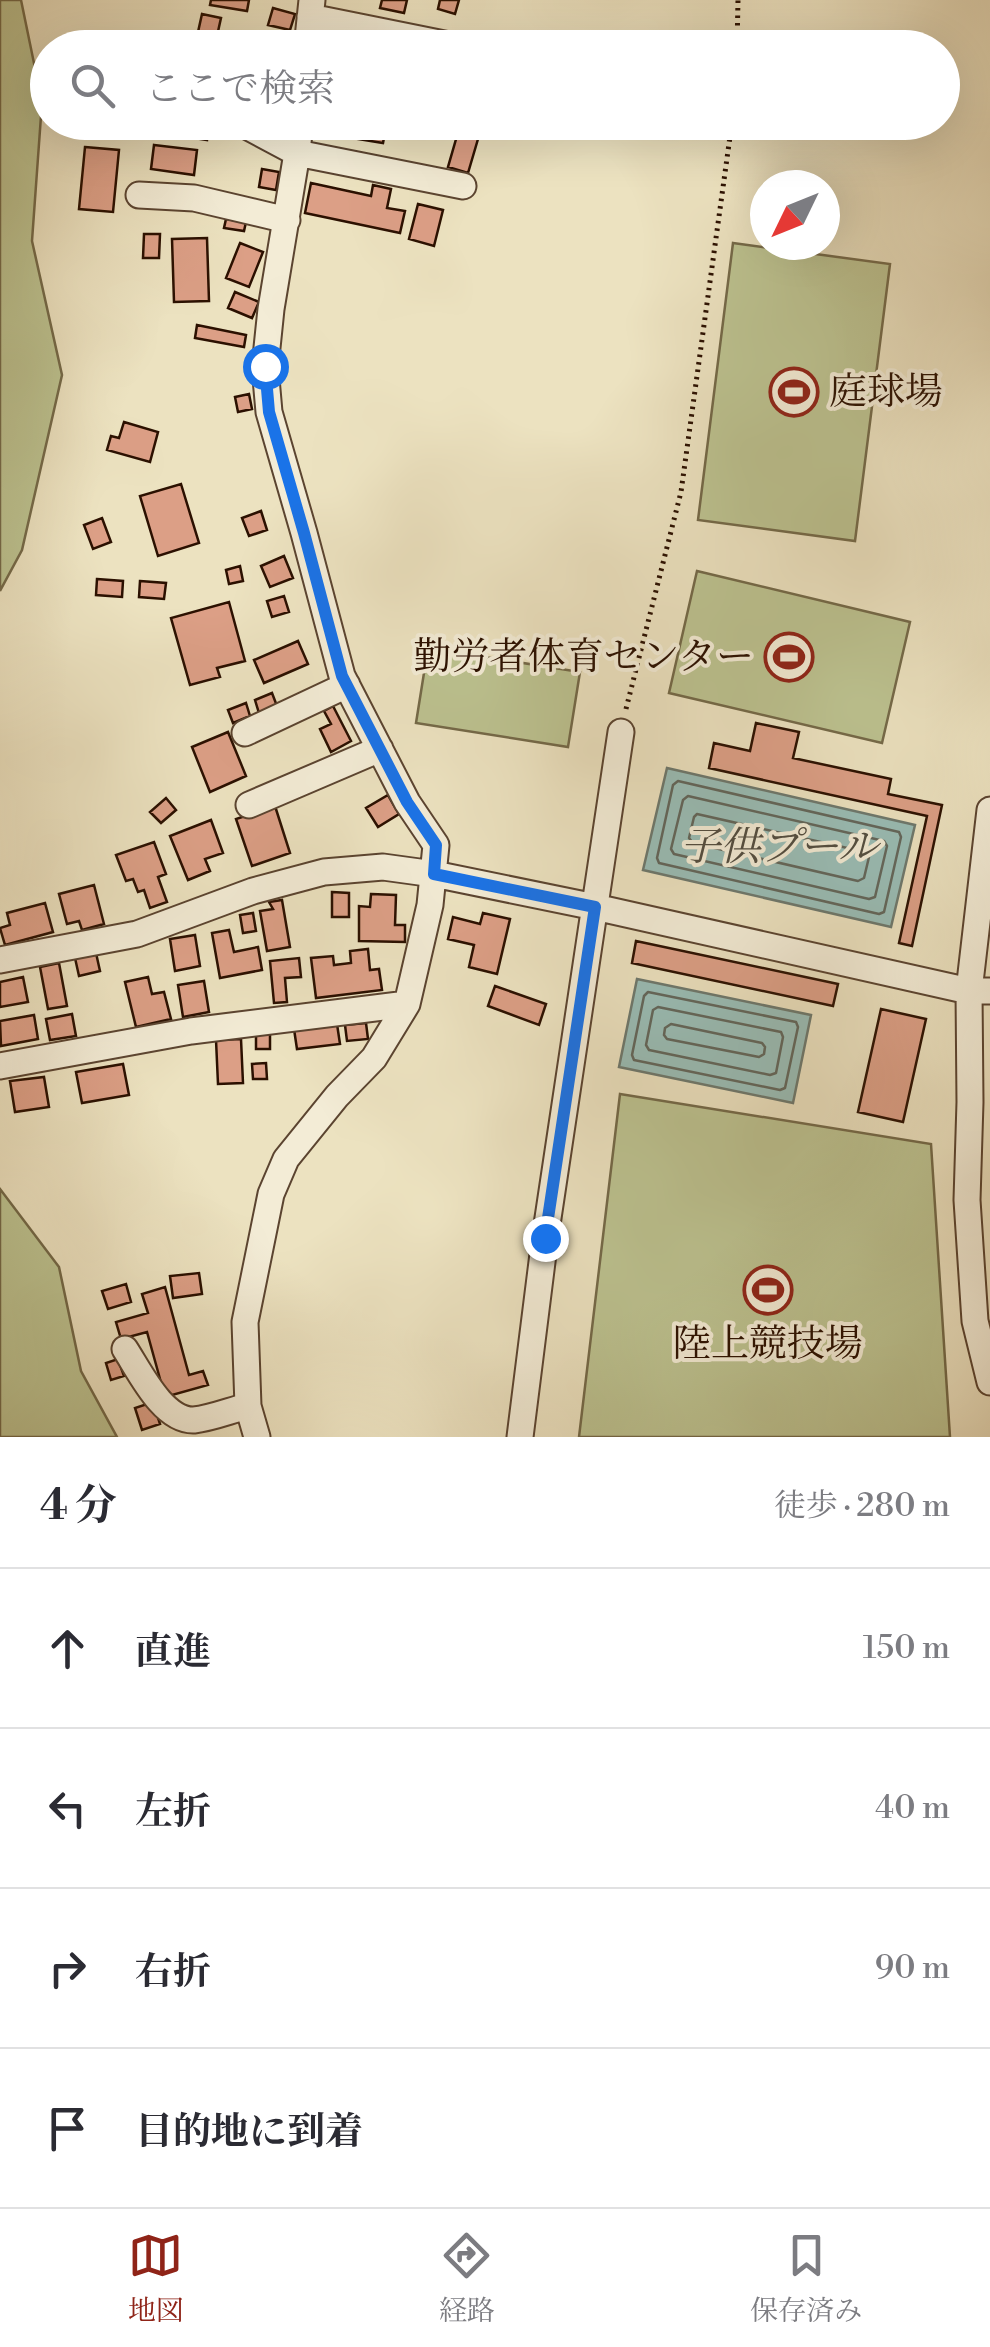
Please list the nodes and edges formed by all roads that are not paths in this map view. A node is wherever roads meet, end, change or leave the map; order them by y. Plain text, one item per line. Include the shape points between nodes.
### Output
1 (311, 8) edge
2 (395, 30) edge
3 (273, 140) edge
4 (298, 140) edge
5 (297, 153) junction
6 (463, 186) dead end
7 (139, 195) dead end
8 (287, 220) junction
9 (346, 685) junction
10 (245, 732) dead end
11 (621, 732) road end
12 (380, 750) junction
13 (249, 805) dead end
14 (990, 810) edge
15 (434, 874) junction
16 (595, 907) junction
17 (0, 960) edge
18 (979, 991) edge
19 (407, 1004) junction
20 (0, 1066) edge
21 (125, 1349) dead end
22 (990, 1382) edge
23 (248, 1406) junction
24 (257, 1437) edge
25 (520, 1437) edge

1 - 2 street
3 - 5 street
4 - 5 street
5 - 6 street
5 - 8 street
7 - 8 street via 194,198
8 - 9 street via 265,366 269,412
9 - 10 street
9 - 12 street
11 - 16 street
12 - 13 street
12 - 15 street via 436,845
14 - 18 street
15 - 16 street
15 - 17 street via 383,867 324,872 137,934
15 - 19 street
16 - 18 street
16 - 25 street
18 - 22 street via 968,1200 976,1322
19 - 20 street
19 - 23 street via 374,1058 286,1159 272,1194 245,1322
21 - 23 street via 175,1417 194,1420
23 - 24 street

